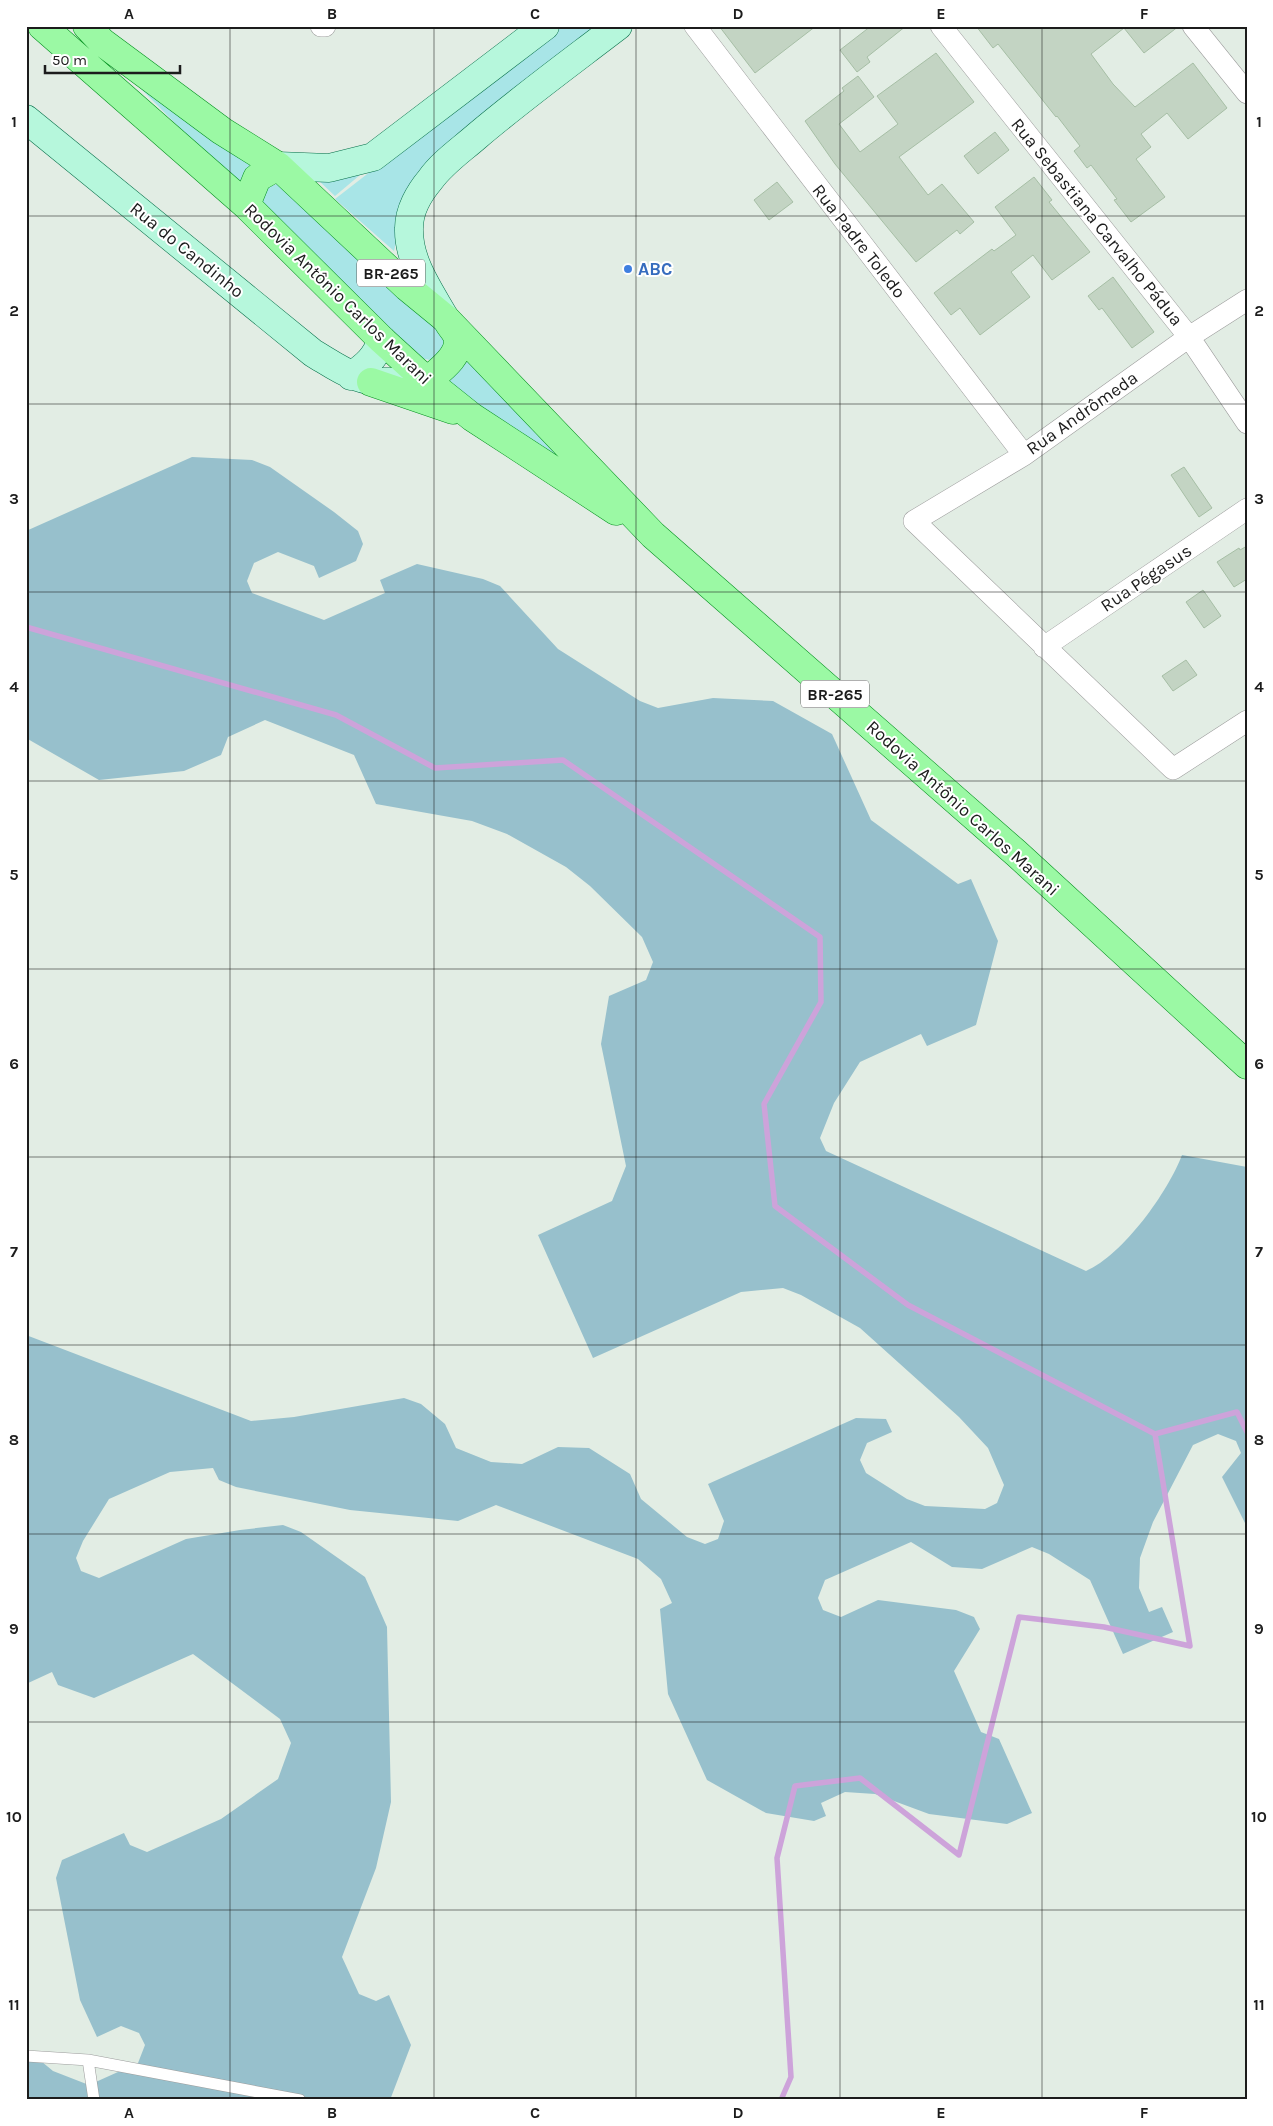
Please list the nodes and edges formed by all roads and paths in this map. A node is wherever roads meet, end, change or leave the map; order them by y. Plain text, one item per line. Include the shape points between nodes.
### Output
1 (42, 26) edge
2 (87, 26) edge
3 (321, 26) edge
4 (325, 26) edge
5 (545, 26) edge
6 (618, 26) edge
7 (695, 26) edge
8 (941, 26) edge
9 (1193, 26) edge
10 (1247, 93) edge
11 (26, 119) edge
12 (278, 166) junction
13 (246, 205) junction
14 (1247, 300) edge
15 (446, 320) junction
16 (1189, 337) junction
17 (382, 340) junction
18 (361, 379) junction
19 (427, 381) junction
20 (472, 417) junction
21 (1247, 422) edge
22 (1024, 455) junction
23 (1247, 509) edge
24 (653, 534) junction
25 (1044, 647) junction
26 (1247, 721) edge
27 (1247, 1066) edge
28 (26, 2056) edge
29 (88, 2060) junction
30 (94, 2100) edge
31 (300, 2100) edge

1 - 13 main road, Rodovia Antônio Carlos Marani / BR-265
2 - 12 main road, Rodovia Antônio Carlos Marani / BR-265 via 102,42 222,131
3 - 4 street
5 - 12 main road via 373,157 329,168
6 - 15 main road via 516,103 451,158 430,178 416,201 408,226 410,248
7 - 22 street, Rua Padre Toledo
8 - 16 street, Rua Sebastiana Carvalho Pádua
9 - 10 street
11 - 18 main road, Rua do Candinho via 312,352
12 - 13 main road via 256,178
12 - 15 main road, Rodovia Antônio Carlos Marani / BR-265
13 - 17 main road, Rodovia Antônio Carlos Marani / BR-265
14 - 16 street, Rua Andrômeda
15 - 19 main road via 457,336 456,351
15 - 24 main road, Rodovia Antônio Carlos Marani / BR-265
16 - 21 street, Rua Sebastiana Carvalho Pádua
16 - 22 street, Rua Andrômeda
17 - 18 main road
17 - 19 main road, Rodovia Antônio Carlos Marani / BR-265
18 - 19 main road
18 - 20 main road
19 - 20 main road, Rodovia Antônio Carlos Marani / BR-265
20 - 24 main road, Rodovia Antônio Carlos Marani / BR-265
22 - 25 street, Rua Andrômeda via 914,521
23 - 25 street, Rua Pégasus
24 - 27 main road, Rodovia Antônio Carlos Marani / BR-265 via 1016,854
25 - 26 street via 1173,769
28 - 29 lane
29 - 30 lane
29 - 31 lane

